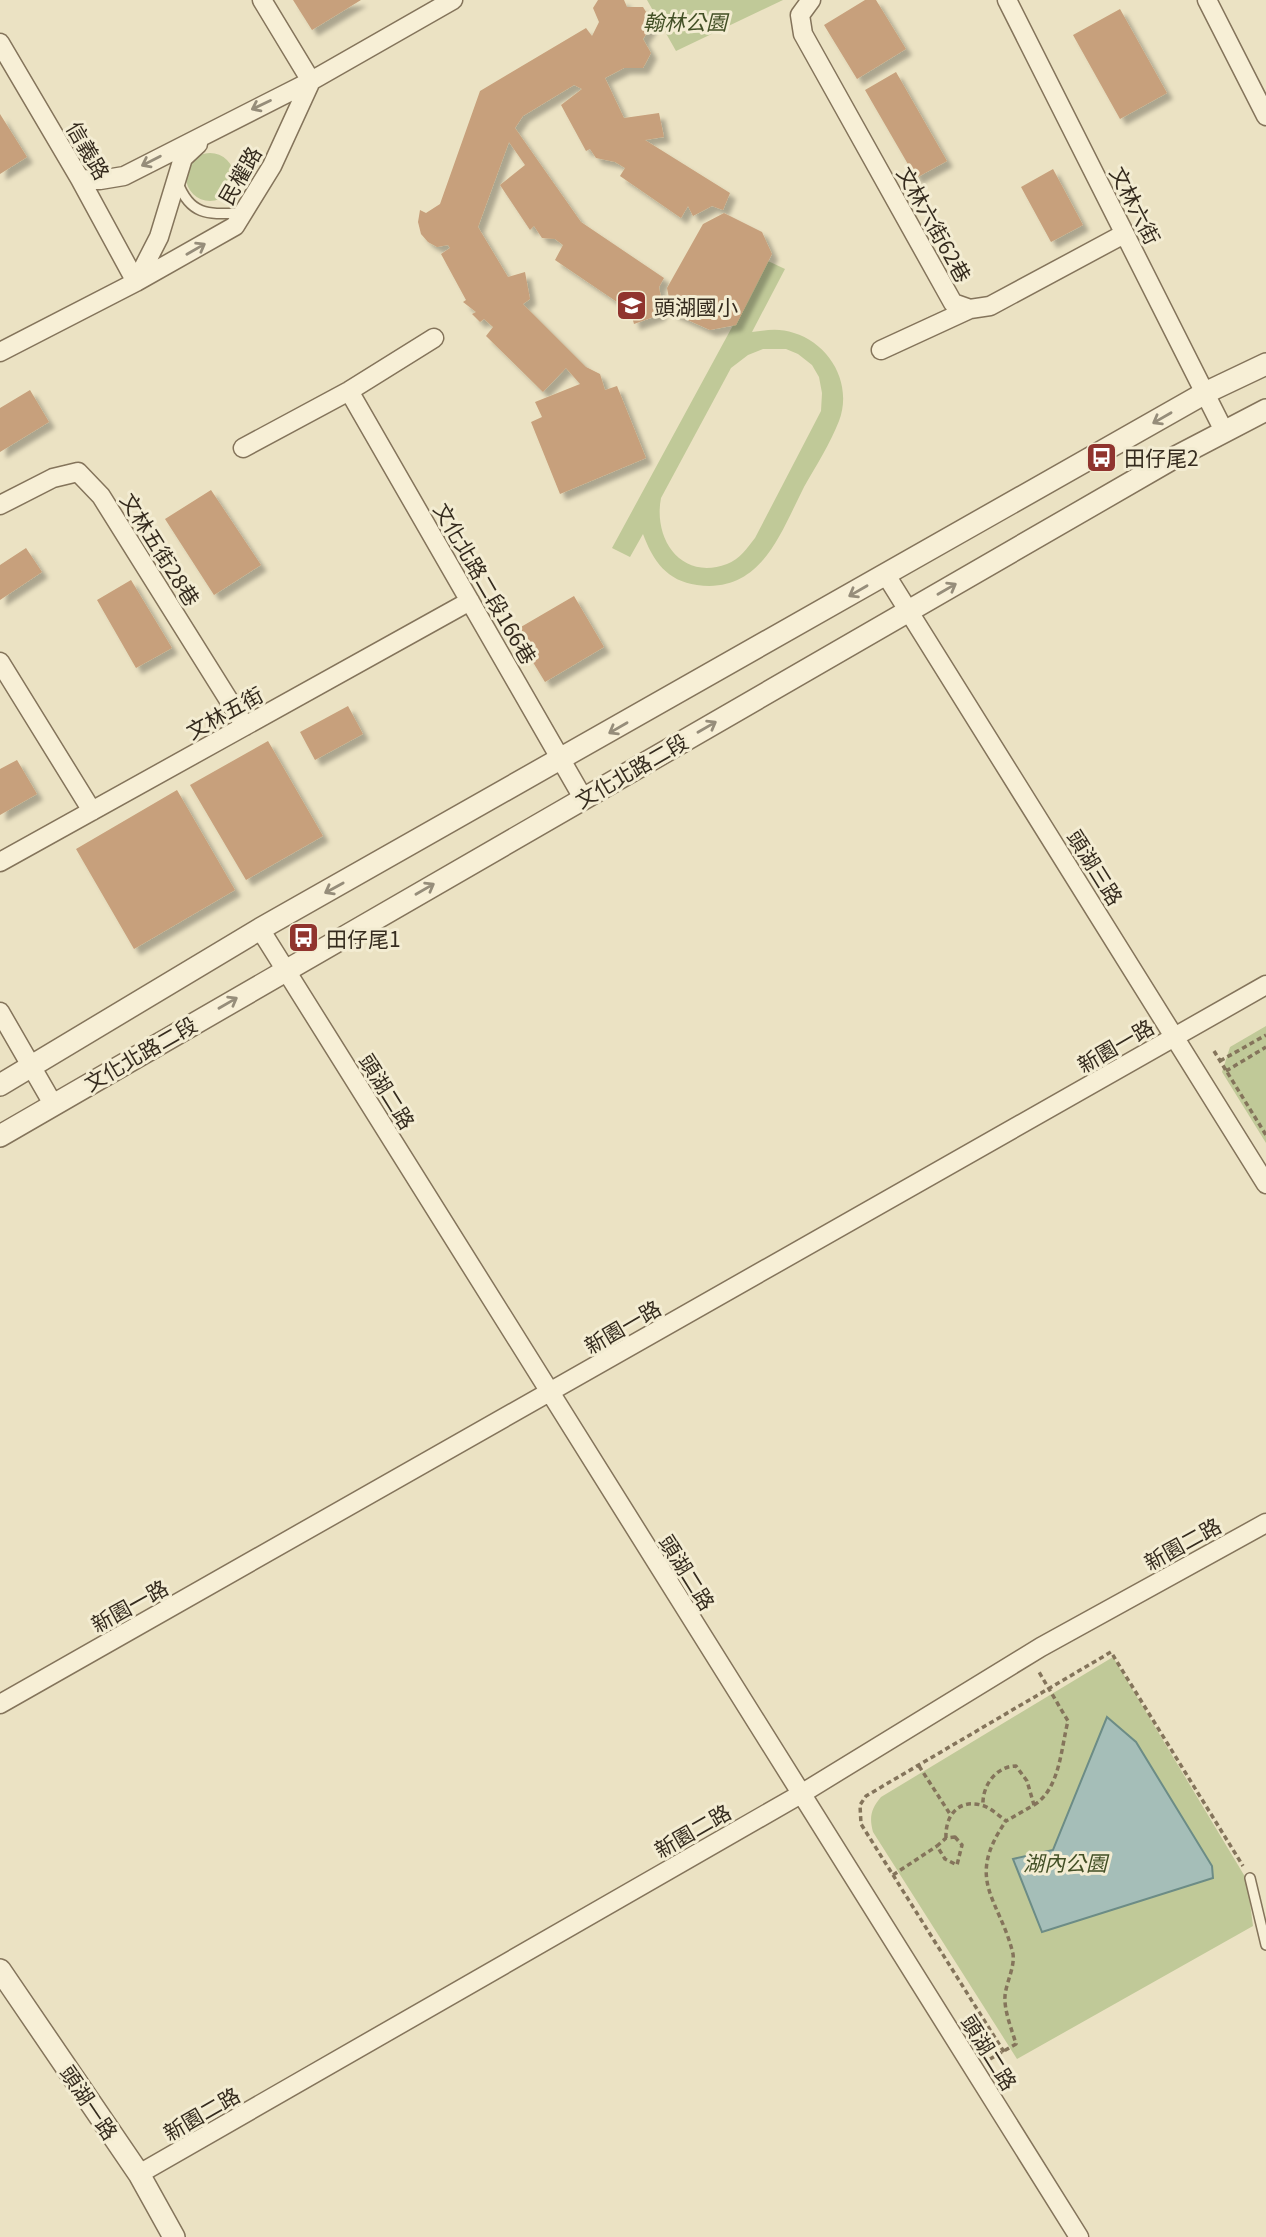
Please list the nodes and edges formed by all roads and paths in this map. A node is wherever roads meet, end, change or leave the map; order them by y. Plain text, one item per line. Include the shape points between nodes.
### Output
1 (262, 0) edge
2 (453, 0) edge
3 (811, 0) edge
4 (1007, 0) edge
5 (1207, 0) edge
6 (0, 43) edge
7 (311, 81) junction
8 (1266, 116) edge
9 (212, 130) junction
10 (80, 179) junction
11 (177, 181) junction
12 (243, 213) junction
13 (1124, 234) junction
14 (136, 282) junction
15 (970, 309) junction
16 (434, 338) dead end
17 (881, 350) dead end
18 (0, 352) edge
19 (1266, 364) edge
20 (349, 391) junction
21 (1205, 393) junction
22 (1266, 410) edge
23 (1224, 430) junction
24 (243, 448) dead end
25 (0, 505) edge
26 (886, 575) junction
27 (470, 601) junction
28 (908, 611) junction
29 (0, 662) edge
30 (246, 726) junction
31 (561, 760) junction
32 (583, 798) junction
33 (92, 811) junction
34 (0, 862) edge
35 (260, 929) junction
36 (285, 970) junction
37 (1266, 985) edge
38 (0, 1012) edge
39 (1266, 1035) edge
40 (1175, 1037) junction
41 (1266, 1048) edge
42 (1214, 1051) dead end
43 (1220, 1061) junction
44 (31, 1066) junction
45 (1226, 1071) junction
46 (0, 1085) edge
47 (53, 1104) junction
48 (1266, 1135) edge
49 (0, 1136) edge
50 (1266, 1184) edge
51 (549, 1394) junction
52 (1266, 1523) edge
53 (1039, 1672) dead end
54 (1049, 1690) junction
55 (0, 1704) edge
56 (919, 1766) junction
57 (801, 1794) junction
58 (983, 1805) junction
59 (1034, 1805) junction
60 (950, 1814) junction
61 (1006, 1821) junction
62 (946, 1838) junction
63 (937, 1846) junction
64 (892, 1875) junction
65 (1250, 1878) joint
66 (1266, 1945) edge
67 (0, 1970) edge
68 (1004, 2052) junction
69 (990, 2059) dead end
70 (139, 2174) junction
71 (174, 2237) edge
72 (1079, 2237) edge

1 - 7 street
2 - 7 street, 民權路
3 - 15 street, 文林六街62巷 via 800,15 803,34 953,303
4 - 13 street, 文林六街
5 - 8 street
6 - 10 street, 信義路
7 -> 9 street, 民權路
7 - 12 street, 民權路 via 272,166
9 -> 10 street, 民權路 via 124,176
9 - 11 street, 民權路 via 183,158
10 - 14 street, 信義路
11 - 12 lane via 183,198 199,211
11 - 14 street, 民權路 via 159,237
14 -> 12 street, 民權路 via 235,226
13 - 15 street, 文林六街62巷 via 990,306
13 - 21 street, 文林六街
14 - 18 street, 民權路
15 - 17 street
16 - 20 street
19 - 21 street, 文化北路二段
20 - 24 street
20 - 27 street, 文化北路二段166巷
21 - 23 street, 文林六街
21 -> 26 street, 文化北路二段
22 - 23 street, 文化北路二段
28 -> 23 street, 文化北路二段
25 - 30 street, 文林五街28巷 via 53,478 78,472 101,496
26 - 28 street, 頭湖三路
26 -> 31 street, 文化北路二段
27 - 30 street, 文林五街
27 - 31 street, 文化北路二段166巷
32 -> 28 street, 文化北路二段
28 - 40 street, 頭湖三路
29 - 33 street
30 - 33 street, 文林五街
31 - 32 street, 文化北路二段166巷
31 -> 35 street, 文化北路二段
36 -> 32 street, 文化北路二段
33 - 34 street, 文林五街
35 - 36 street, 頭湖二路
35 - 44 street, 文化北路二段
47 -> 36 street, 文化北路二段
36 - 51 street, 頭湖二路
37 - 40 street, 新園一路
38 - 44 street
39 - 43 path
40 - 50 street, 頭湖三路
40 - 51 street, 新園一路
41 - 45 path
42 - 43 path
43 - 45 path
44 - 46 street, 文化北路二段
44 - 47 street
45 - 48 path
47 - 49 street, 文化北路二段
51 - 55 street, 新園一路
51 - 57 street, 頭湖二路
52 - 57 street, 新園二路 via 1041,1647
53 - 54 path
54 - 56 path
54 - 59 path via 1068,1721 1053,1782 1044,1799
54 - 65 path via 1111,1652
56 - 60 path
56 - 64 path via 866,1796 860,1805 861,1824
57 - 70 street, 新園二路
57 - 72 street, 頭湖二路
58 - 59 path via 982,1793 991,1779 1008,1766 1016,1766 1027,1781
58 - 60 path via 964,1806
58 - 61 path
59 - 61 path
60 - 62 path via 945,1822
61 - 68 path via 985,1869 991,1902 1013,1956 1005,1998 1016,2044
62 - 63 path
62 - 63 path via 954,1837 962,1845 957,1865 945,1859
63 - 64 path
64 - 68 path
65 - 66 lane
67 - 70 street, 頭湖一路
68 - 69 path
70 - 71 street, 頭湖一路

